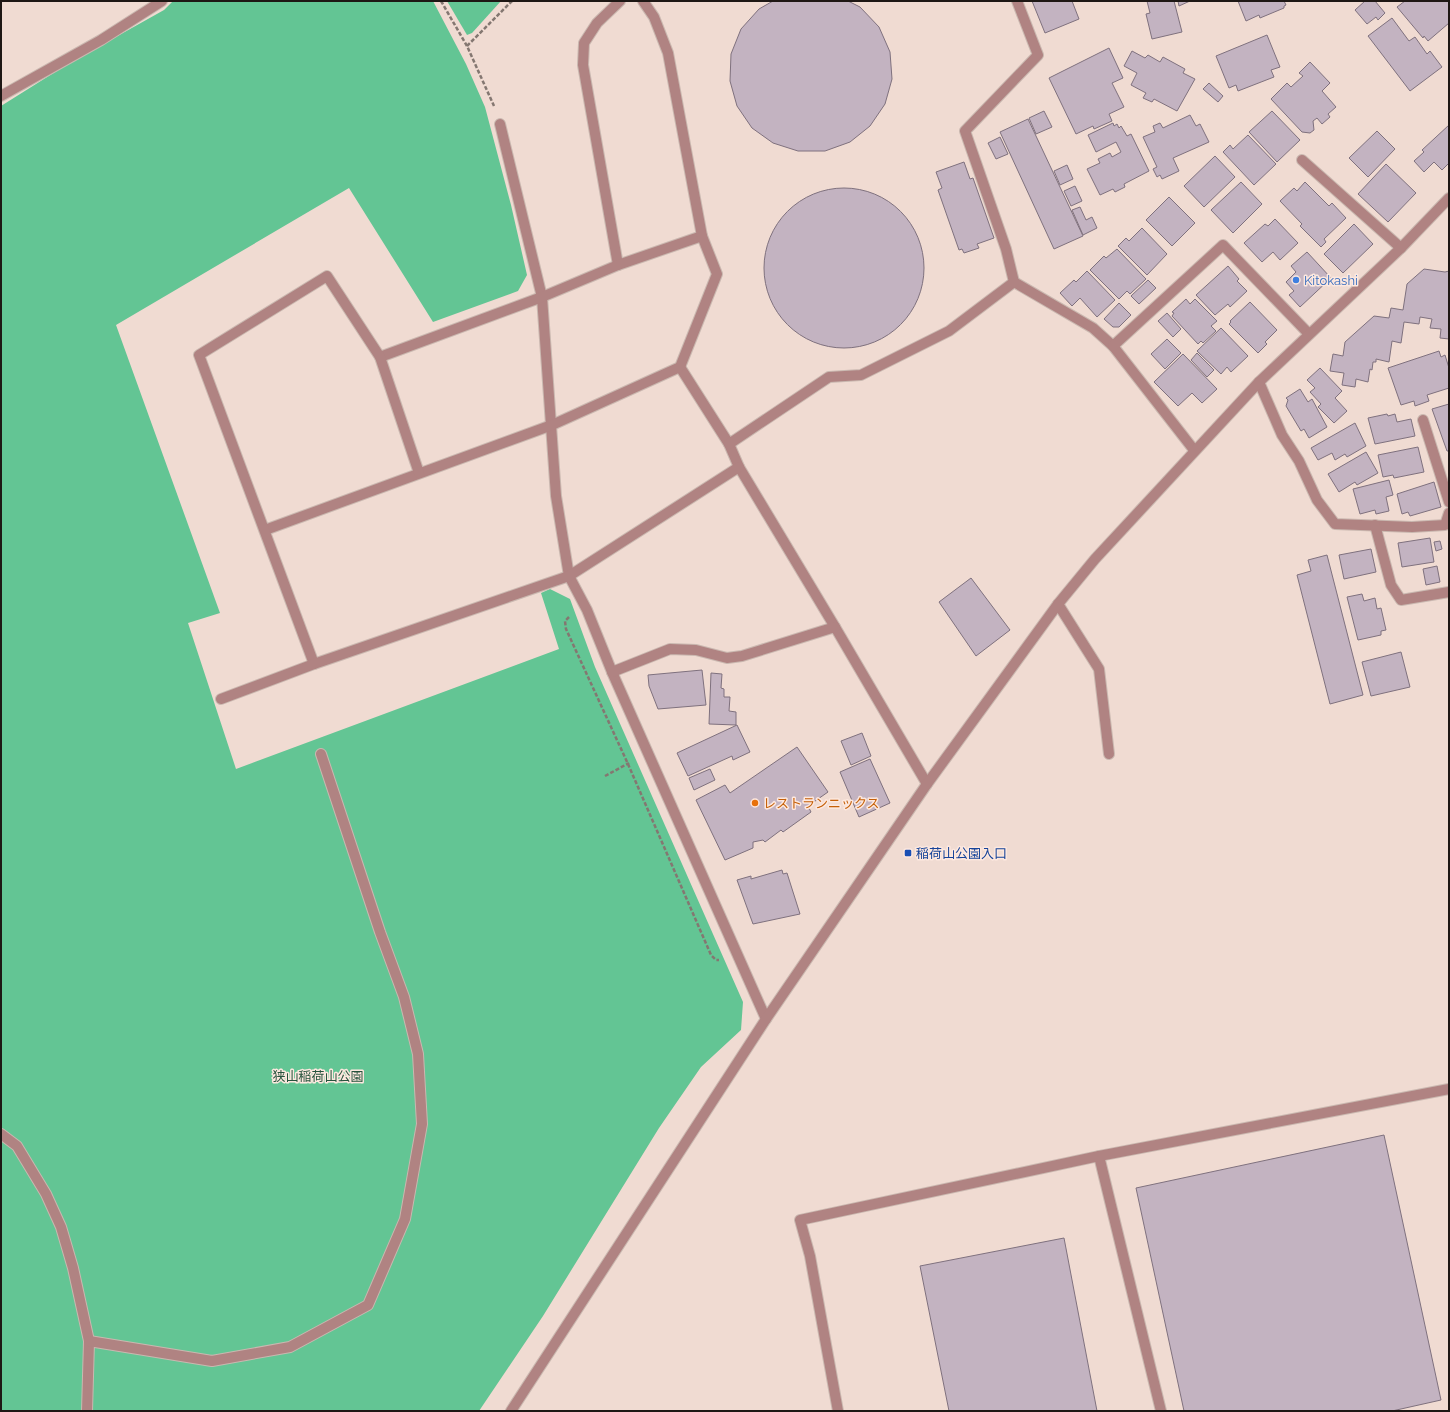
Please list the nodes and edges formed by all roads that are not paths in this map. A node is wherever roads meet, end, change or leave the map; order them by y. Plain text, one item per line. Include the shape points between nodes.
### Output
1 (162, 1) edge
2 (620, 1) edge
3 (643, 1) edge
4 (1017, 1) edge
5 (1, 96) edge
6 (500, 124) road end
7 (1302, 160) dead end
8 (1449, 198) edge
9 (702, 236) junction
10 (1401, 248) junction
11 (618, 265) junction
12 (1014, 282) junction
13 (542, 297) junction
14 (1308, 333) junction
15 (1113, 346) junction
16 (380, 357) junction
17 (680, 367) junction
18 (1259, 382) junction
19 (1423, 420) dead end
20 (552, 425) junction
21 (729, 444) junction
22 (1194, 450) junction
23 (738, 467) junction
24 (419, 473) junction
25 (1449, 502) edge
26 (1449, 513) edge
27 (1375, 525) junction
28 (266, 530) junction
29 (569, 576) junction
30 (1449, 592) edge
31 (1058, 604) junction
32 (836, 627) junction
33 (314, 664) junction
34 (612, 672) junction
35 (220, 699) dead end
36 (321, 754) dead end
37 (1109, 754) dead end
38 (927, 784) junction
39 (766, 1019) junction
40 (1449, 1090) edge
41 (1, 1134) edge
42 (1099, 1156) junction
43 (89, 1341) junction
44 (87, 1411) edge
45 (511, 1411) edge
46 (838, 1411) edge
47 (1161, 1411) edge

1 - 5 street via 101,40
2 - 11 street via 597,23 584,43 583,65
3 - 9 street via 654,17 668,53
4 - 12 street via 1038,55 965,131 1006,249
6 - 13 street
7 - 10 street
8 - 10 street
9 - 11 street
9 - 17 street via 717,274
10 - 14 street
11 - 13 street
12 - 15 street via 1092,328
12 - 21 street via 949,330 861,375 829,377
13 - 16 street
13 - 20 street
14 - 15 street via 1223,245
14 - 18 street
15 - 22 street
16 - 24 street
16 - 28 street via 327,276 199,355
17 - 20 street
17 - 21 street
18 - 22 street
18 - 27 street via 1282,435 1299,461 1317,500 1335,524
19 - 25 street
20 - 24 street
20 - 29 street via 556,496
21 - 23 street
22 - 31 street via 1095,559
23 - 29 street
23 - 32 street
24 - 28 street
26 - 27 street via 1445,525
27 - 30 street via 1391,585 1401,600
28 - 33 street
29 - 33 street
29 - 34 street
31 - 37 street via 1099,669
31 - 38 street
32 - 34 street via 742,656 727,658 696,650 670,649
32 - 38 street
33 - 35 street
34 - 39 street
36 - 43 street via 404,997 418,1054 422,1124 404,1219 368,1305 290,1347 212,1361
38 - 39 street
39 - 45 street
40 - 42 street
41 - 43 street via 17,1146 46,1194 61,1227
42 - 46 street via 800,1220 810,1256
42 - 47 street
43 - 44 street

